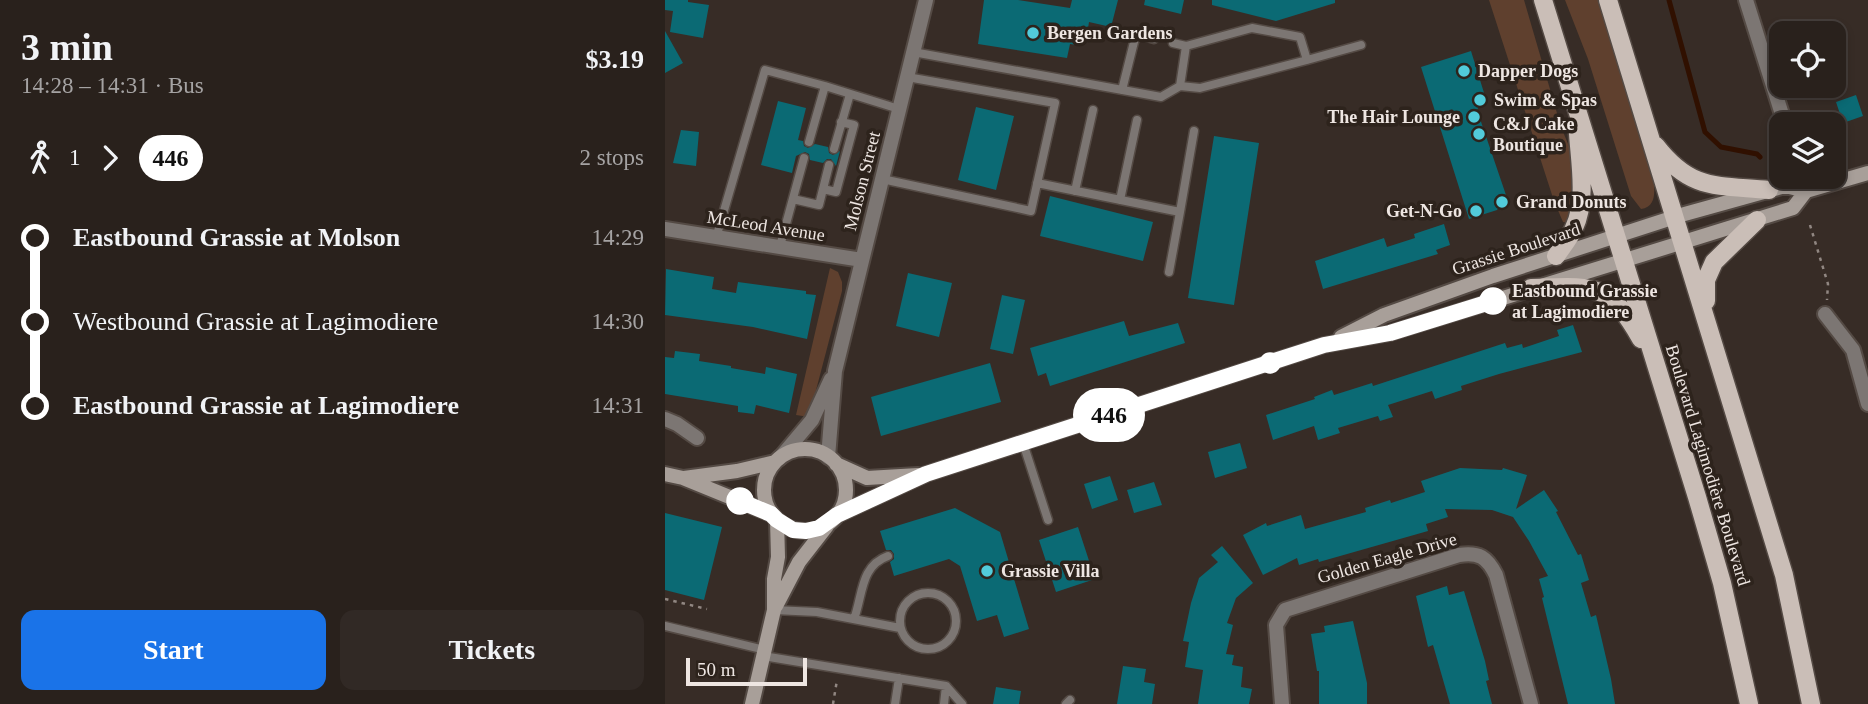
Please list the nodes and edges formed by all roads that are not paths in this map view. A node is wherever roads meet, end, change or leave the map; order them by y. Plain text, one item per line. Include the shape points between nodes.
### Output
1 (926, 0) edge
2 (1543, 0) edge
3 (1608, 0) edge
4 (1746, 0) edge
5 (1154, 39) dead end
6 (1173, 43) dead end
7 (1361, 45) dead end
8 (1186, 46) junction
9 (913, 52) junction
10 (1307, 60) junction
11 (907, 77) junction
12 (825, 86) junction
13 (1180, 86) junction
14 (1122, 90) junction
15 (850, 94) junction
16 (1577, 107) junction
17 (899, 109) junction
18 (1093, 110) dead end
19 (1781, 112) edge
20 (1136, 120) dead end
21 (841, 122) junction
22 (1648, 130) junction
23 (1194, 131) dead end
24 (809, 142) dead end
25 (834, 149) dead end
26 (804, 159) dead end
27 (829, 165) dead end
28 (1868, 173) edge
29 (1846, 177) edge
30 (882, 179) junction
31 (1037, 183) junction
32 (823, 189) junction
33 (1773, 189) edge
34 (1802, 189) edge
35 (1769, 190) junction
36 (1075, 191) junction
37 (793, 199) junction
38 (1120, 200) junction
39 (1180, 212) junction
40 (1675, 217) junction
41 (1757, 220) junction
42 (665, 229) edge
43 (1616, 237) junction
44 (716, 238) junction
45 (1683, 243) junction
46 (780, 246) junction
47 (1556, 256) junction
48 (862, 260) junction
49 (1623, 261) junction
50 (1170, 272) dead end
51 (1531, 288) junction
52 (1825, 314) road end
53 (1324, 345) junction
54 (1716, 352) junction
55 (1655, 362) junction
56 (835, 372) junction
57 (1868, 404) edge
58 (665, 419) edge
59 (697, 438) dead end
60 (1023, 443) junction
61 (777, 460) junction
62 (832, 460) junction
63 (665, 474) edge
64 (926, 474) junction
65 (683, 478) junction
66 (774, 517) junction
67 (834, 519) junction
68 (1048, 520) dead end
69 (888, 556) dead end
70 (774, 610) junction
71 (854, 619) junction
72 (665, 626) edge
73 (900, 628) junction
74 (764, 653) junction
75 (899, 678) junction
76 (947, 686) junction
77 (752, 704) edge
78 (895, 704) edge
79 (944, 704) edge
80 (962, 704) edge
81 (1282, 704) edge
82 (1531, 704) edge
83 (1749, 704) edge
84 (1811, 704) edge

1 - 9 street, Molson Street
2 - 16 main road, Boulevard Lagimodière Boulevard
3 - 22 main road
4 - 19 street
5 - 14 lane via 1136,34
6 - 8 lane
7 - 10 lane
8 - 10 lane via 1252,28 1300,37
8 - 13 lane
9 - 11 street, Molson Street
9 - 14 lane
10 - 13 lane via 1200,88
11 - 17 street, Molson Street
11 - 31 lane via 1055,103
12 - 15 lane
12 - 24 lane
12 - 44 lane via 765,70
13 - 14 lane via 1161,97
15 - 17 lane
15 - 21 lane
16 - 43 main road, Boulevard Lagimodière Boulevard
16 - 47 main road via 1580,207 1575,228
17 - 30 street, Molson Street
18 - 36 lane
20 - 38 lane
21 - 25 lane
21 - 32 lane via 854,125 836,192
22 - 35 main road via 1669,163 1685,176 1702,183
22 - 40 main road
23 - 39 lane
26 - 37 lane
27 - 32 lane
28 - 29 street, Grassie Boulevard
30 - 31 lane via 1031,211
30 - 48 street, Molson Street
31 - 36 lane
32 - 37 lane via 819,205
33 - 35 street, Grassie Boulevard
34 - 41 street, Grassie Boulevard via 1793,208
35 - 40 street, Grassie Boulevard
36 - 38 lane
37 - 46 lane
38 - 39 lane
39 - 50 lane
40 - 43 street, Grassie Boulevard
40 - 45 main road
41 - 45 street, Grassie Boulevard
41 - 54 main road via 1714,262 1706,280
42 - 44 street, McLeod Avenue
43 - 47 street, Grassie Boulevard
43 - 49 main road, Boulevard Lagimodière Boulevard
44 - 46 street, McLeod Avenue
45 - 49 street, Grassie Boulevard
45 - 54 main road
46 - 48 street, McLeod Avenue
47 - 53 street, Grassie Boulevard via 1384,315
48 - 56 street, Molson Street
49 - 51 street, Grassie Boulevard
49 - 55 main road, Boulevard Lagimodière Boulevard
51 - 53 street, Grassie Boulevard via 1390,333
51 - 55 main road via 1582,287 1617,302
52 - 57 street via 1853,350
53 - 60 street, Grassie Boulevard
54 - 84 main road via 1784,576
55 - 83 main road, Boulevard Lagimodière Boulevard via 1722,583
56 - 61 street, Molson Street via 812,420
56 - 62 street, Molson Street
58 - 59 street
60 - 64 street, Grassie Boulevard
60 - 68 lane
61 - 62 street via 802,450
61 - 65 street
61 - 66 street via 764,487
62 - 64 street, Grassie Boulevard via 867,478
62 - 67 street via 845,488
63 - 65 street
64 - 67 street, Grassie Boulevard
65 - 66 street
66 - 67 street via 793,530 806,531
66 - 70 street via 778,557
67 - 70 street via 799,562
69 - 71 lane via 872,565 865,576
70 - 71 lane
70 - 74 street
71 - 73 lane
72 - 74 lane
73 - 73 lane via 917,648 934,649 949,640 956,615 939,595 922,594 902,610
74 - 75 lane
74 - 77 street
75 - 76 lane
75 - 78 lane
76 - 79 lane
76 - 80 lane
81 - 82 street, Golden Eagle Drive via 1276,625 1285,610 1473,553 1483,557 1496,575

